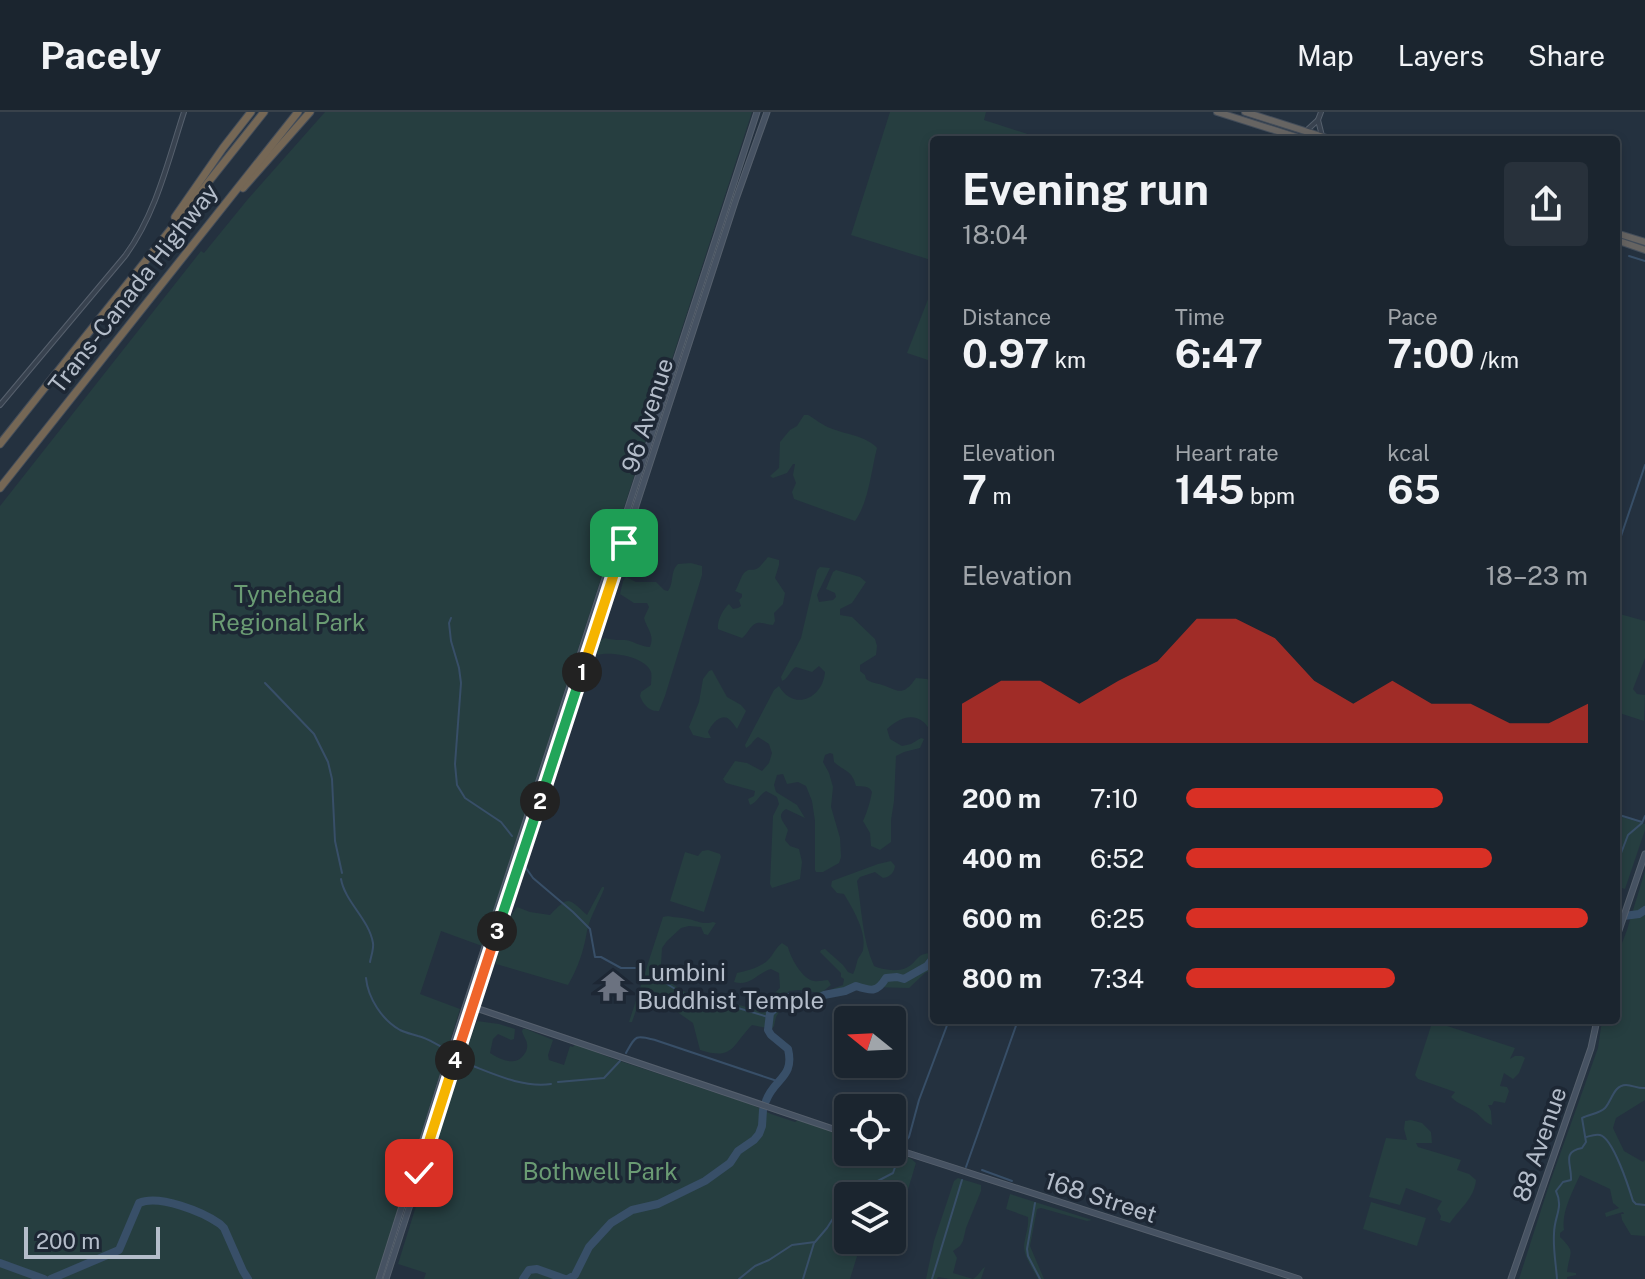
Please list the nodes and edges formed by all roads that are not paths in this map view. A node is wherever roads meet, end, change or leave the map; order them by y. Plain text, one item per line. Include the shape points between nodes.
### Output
1 (184, 112) edge
2 (251, 112) edge
3 (264, 112) edge
4 (298, 112) edge
5 (310, 112) edge
6 (757, 112) edge
7 (767, 112) edge
8 (1217, 112) edge
9 (1245, 112) edge
10 (1321, 112) edge
11 (1318, 120) junction
12 (1306, 131) junction
13 (1293, 136) edge
14 (1322, 136) joint
15 (208, 224) junction
16 (1620, 234) edge
17 (1620, 241) edge
18 (1645, 242) edge
19 (1645, 250) edge
20 (137, 271) junction
21 (0, 405) edge
22 (0, 444) edge
23 (0, 488) edge
24 (1645, 854) edge
25 (1620, 927) edge
26 (470, 1005) junction
27 (1596, 1024) edge
28 (834, 1129) edge
29 (906, 1153) edge
30 (379, 1279) edge
31 (386, 1279) edge
32 (1299, 1279) edge
33 (1511, 1279) edge

1 - 21 street via 142,231
2 - 20 highway
3 - 20 highway, Trans-Canada Highway
4 - 15 highway, Trans-Canada Highway
5 - 15 highway
6 - 26 main road, 96 Avenue
7 - 26 main road, 96 Avenue
8 - 13 highway
9 - 12 highway
10 - 11 street
11 - 12 street
11 - 14 street
12 - 14 highway
15 - 23 highway, Trans-Canada Highway
16 - 18 highway
17 - 19 highway
20 - 22 highway, Trans-Canada Highway
24 - 25 main road
26 - 28 main road
26 - 30 main road, 96 Avenue
26 - 31 main road, 96 Avenue
27 - 33 main road, 88 Avenue
29 - 32 main road, 168 Street

